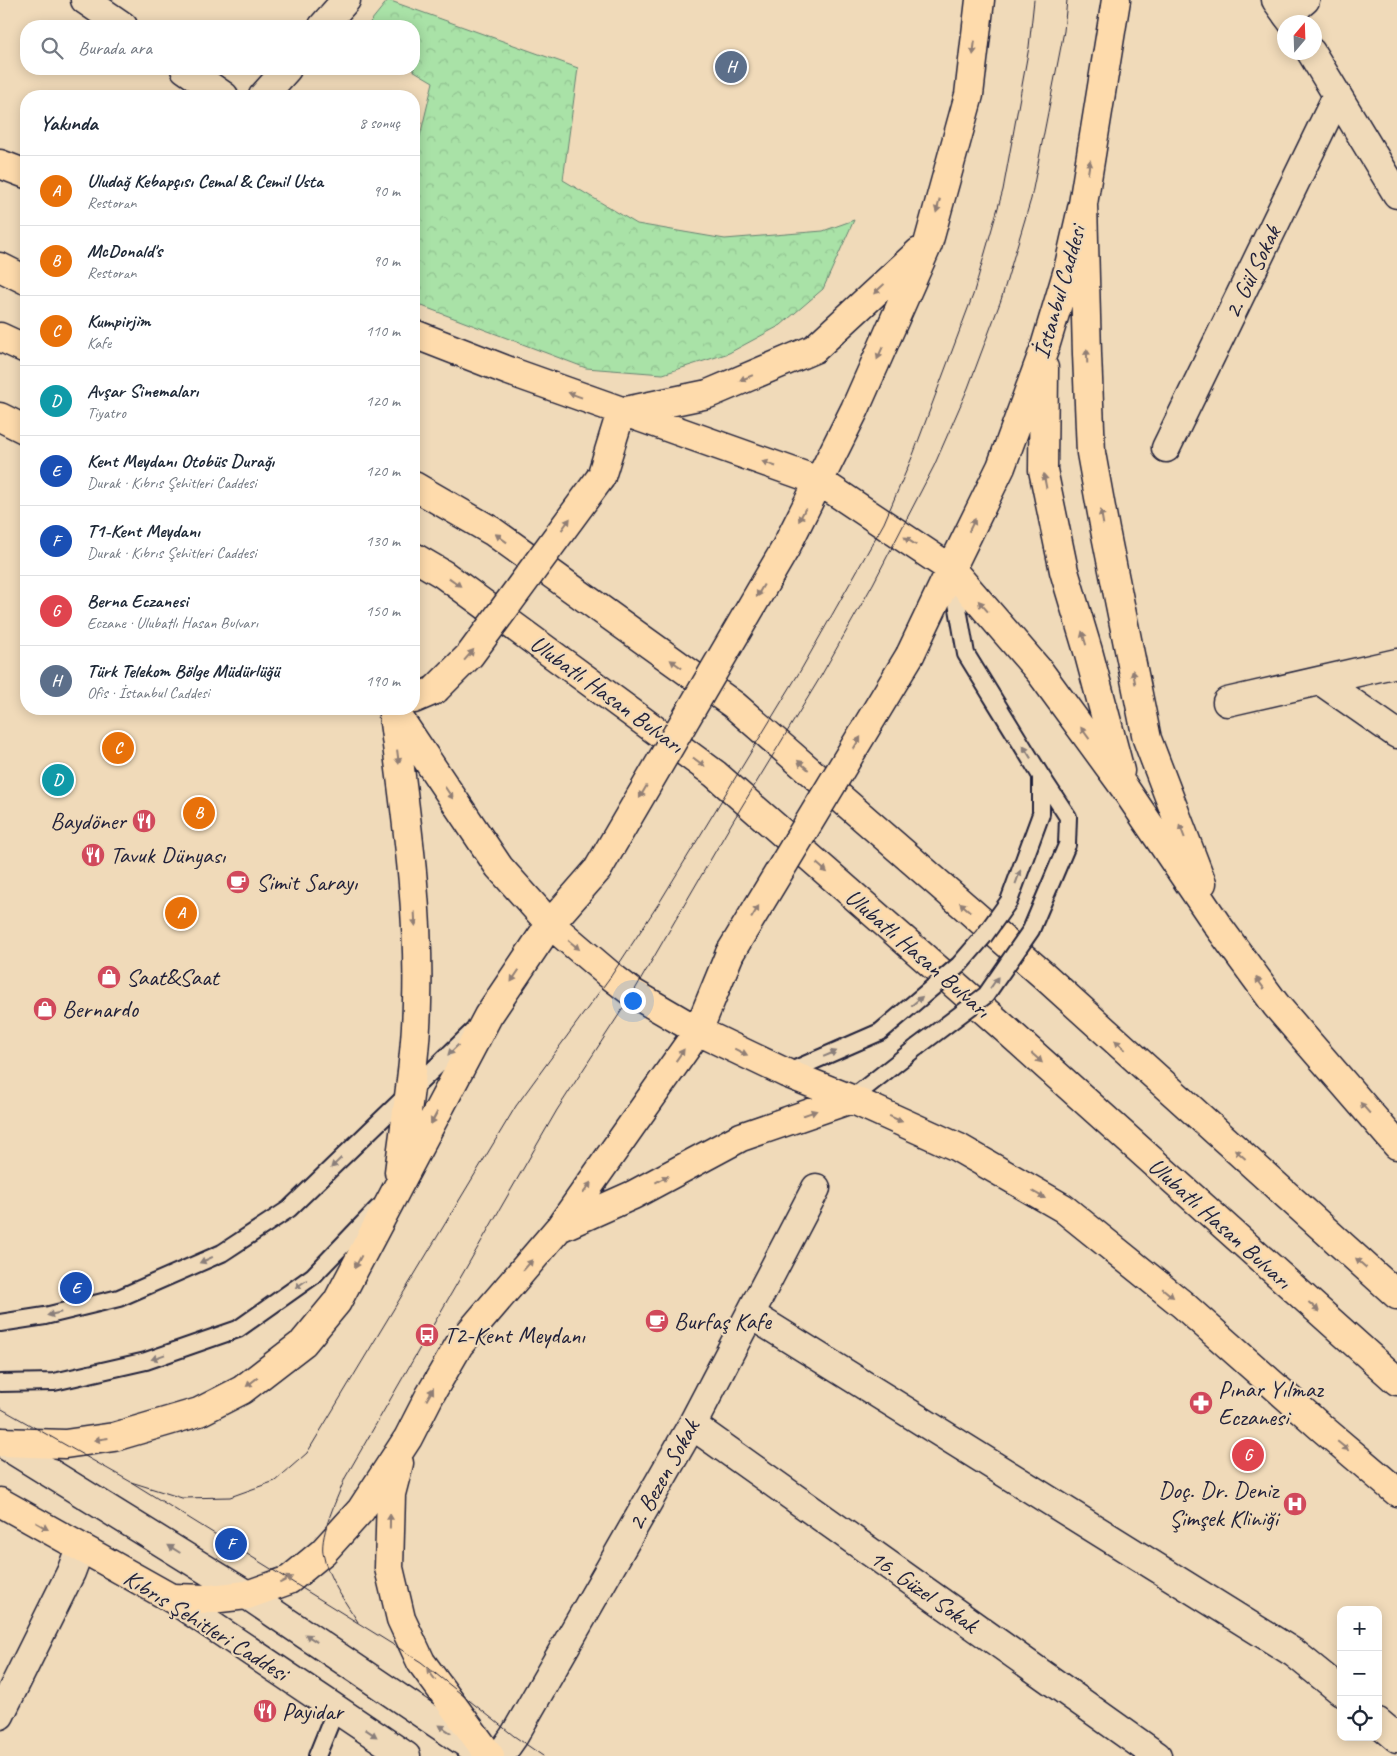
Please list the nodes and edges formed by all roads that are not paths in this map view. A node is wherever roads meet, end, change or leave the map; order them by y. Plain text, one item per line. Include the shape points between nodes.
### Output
1 (85, 0) edge
2 (346, 0) edge
3 (980, 0) edge
4 (1116, 0) edge
5 (114, 20) edge
6 (328, 20) edge
7 (1315, 60) edge
8 (193, 75) edge
9 (282, 75) edge
10 (215, 90) edge
11 (269, 90) edge
12 (1337, 96) junction
13 (0, 164) edge
14 (20, 172) edge
15 (1397, 194) edge
16 (1083, 204) junction
17 (928, 244) junction
18 (0, 267) edge
19 (20, 277) edge
20 (420, 336) edge
21 (0, 337) edge
22 (20, 346) edge
23 (1044, 350) junction
24 (621, 412) junction
25 (0, 417) edge
26 (20, 427) edge
27 (1166, 448) dead end
28 (819, 481) junction
29 (420, 489) edge
30 (420, 561) edge
31 (950, 569) junction
32 (1397, 663) edge
33 (1321, 681) junction
34 (424, 694) edge
35 (1227, 702) dead end
36 (394, 715) edge
37 (397, 715) edge
38 (1397, 734) edge
39 (1042, 776) junction
40 (1124, 787) junction
41 (550, 924) junction
42 (1218, 926) junction
43 (488, 1016) junction
44 (698, 1031) junction
45 (786, 1073) junction
46 (408, 1094) junction
47 (851, 1099) junction
48 (1397, 1144) edge
49 (397, 1188) junction
50 (816, 1188) dead end
51 (559, 1228) junction
52 (1397, 1295) edge
53 (750, 1314) junction
54 (0, 1323) edge
55 (1397, 1381) edge
56 (0, 1383) edge
57 (692, 1425) junction
58 (408, 1438) junction
59 (0, 1442) edge
60 (1397, 1492) edge
61 (0, 1502) edge
62 (80, 1548) junction
63 (247, 1595) junction
64 (171, 1598) junction
65 (1337, 1689) edge
66 (336, 1709) junction
67 (0, 1715) edge
68 (1382, 1725) edge
69 (1397, 1738) edge
70 (317, 1756) edge
71 (406, 1756) edge
72 (485, 1756) edge
73 (490, 1756) edge
74 (500, 1756) edge
75 (1157, 1756) edge

1 - 5 street
2 - 6 street
3 -> 17 main road via 969,95
16 -> 4 main road, İstanbul Caddesi
7 - 12 street
8 - 10 street
9 - 11 street
12 - 15 street
12 - 27 street, 2. Gül Sokak
13 - 14 main road
16 - 23 main road, İstanbul Caddesi via 1068,270
42 -> 16 main road via 1147,739 1105,530 1091,453
17 -> 24 main road via 814,349 708,394
17 -> 28 main road via 855,409
18 - 19 main road
24 -> 20 main road
21 - 22 main road
31 -> 23 main road, İstanbul Caddesi via 1001,467
40 -> 23 main road via 1064,571 1043,470
28 -> 24 main road
34 -> 24 main road, bridge via 470,655 601,477
25 - 26 main road
31 -> 28 main road
28 -> 41 main road, bridge via 784,549 598,869
52 -> 29 main road via 1041,973 734,704 492,531
30 -> 55 main road, Ulubatlı Hasan Bulvarı via 443,574 715,774 1001,1025
39 -> 31 lane via 966,654
40 -> 31 main road via 1040,672
44 -> 31 main road, İstanbul Caddesi, bridge via 730,953 910,655
32 - 33 street
33 - 35 street
33 - 38 street
36 -> 46 main road via 413,878 417,959 417,1003
37 -> 41 main road via 499,867
45 -> 39 lane, bridge via 880,1032 959,965 984,936 1009,901 1041,814
47 -> 39 lane, bridge via 986,995 1031,930 1067,845 1068,817
40 - 42 main road
41 -> 43 main road
41 -> 44 main road via 633,993
48 -> 42 main road via 1276,1005
43 -> 46 lane
43 -> 49 main road
44 -> 45 main road
51 -> 44 main road, İstanbul Caddesi
45 - 47 main road
46 - 49 main road
46 -> 54 lane via 289,1209 222,1252 119,1298 46,1316
51 -> 47 main road via 633,1195 741,1137
47 -> 60 main road via 957,1146 1063,1208 1182,1304
49 -> 56 lane via 313,1276 238,1328 146,1361 54,1382
49 -> 59 main road via 337,1302 302,1343 242,1390 199,1412 114,1437 65,1444
50 - 53 street, 2. Bezen Sokak
58 -> 51 main road, İstanbul Caddesi via 459,1345
53 - 57 street, 2. Bezen Sokak
53 - 65 street via 1294,1653
57 - 74 street, 2. Bezen Sokak
57 - 75 street, 16. Güzel Sokak
63 -> 58 main road via 289,1580 323,1552 361,1510
73 -> 58 main road via 422,1662 401,1619 389,1568 391,1494
63 -> 59 street
61 -> 62 main road, Kıbrıs Şehitleri Caddesi
62 - 64 main road, Kıbrıs Şehitleri Caddesi
62 - 67 street
63 - 64 main road via 210,1599
72 -> 63 street
64 - 66 street, Kıbrıs Şehitleri Caddesi
66 - 70 lane
66 -> 71 street, Kıbrıs Şehitleri Caddesi
68 - 69 street

